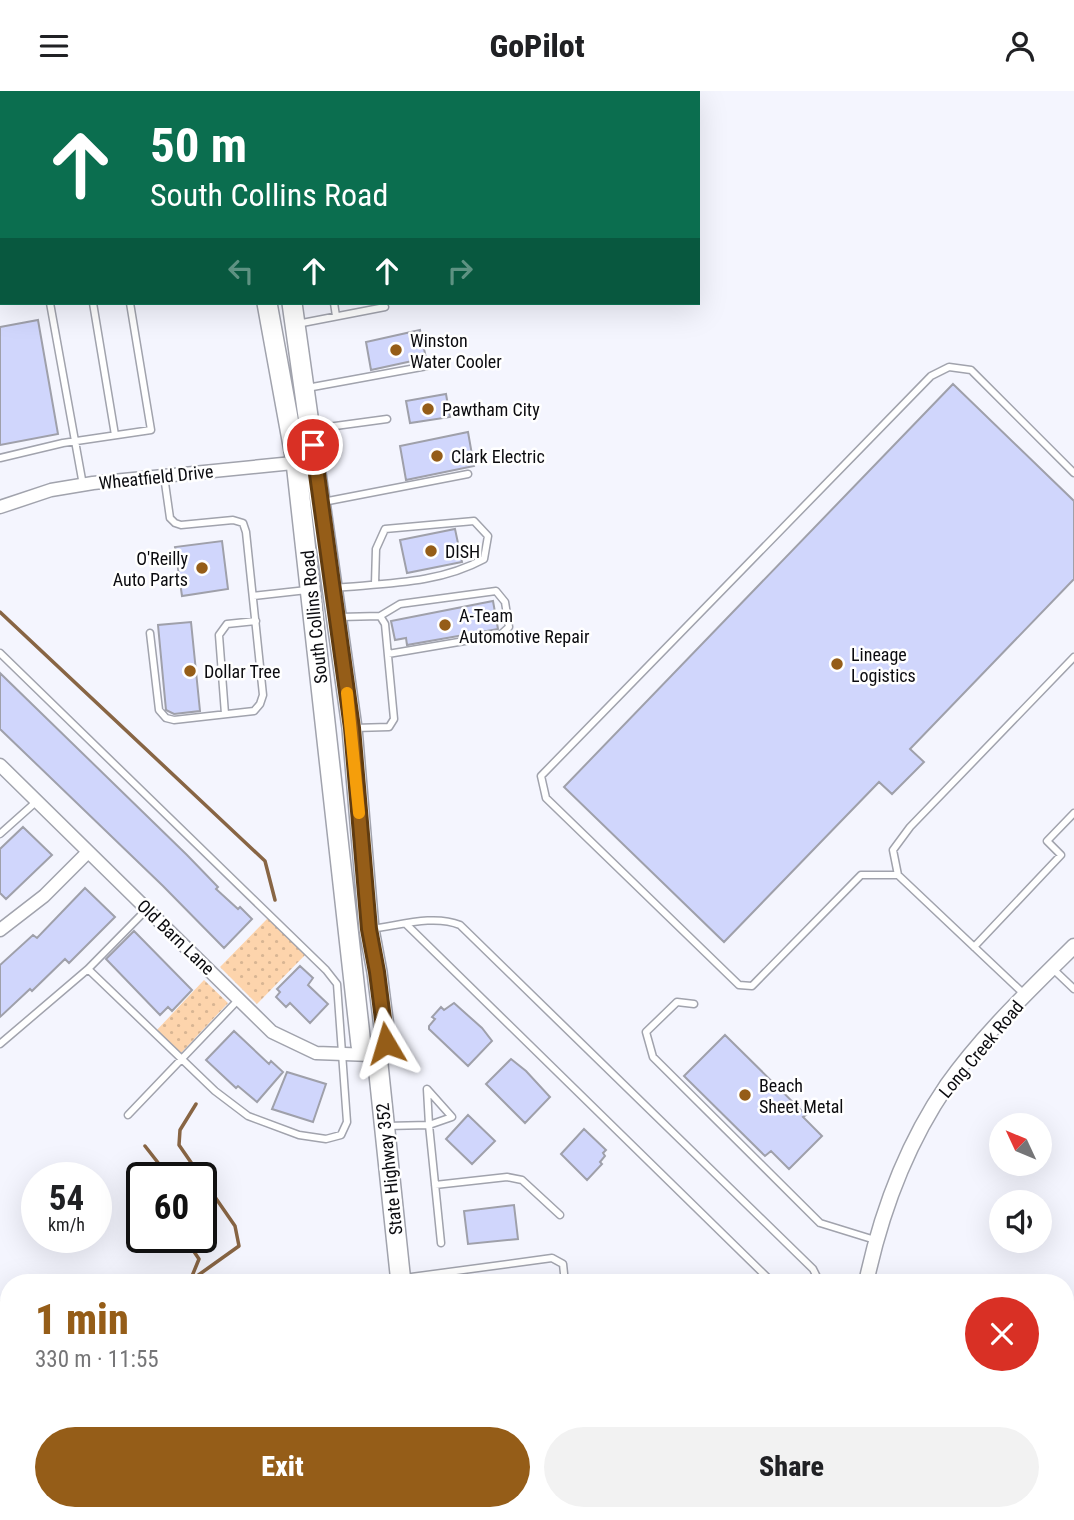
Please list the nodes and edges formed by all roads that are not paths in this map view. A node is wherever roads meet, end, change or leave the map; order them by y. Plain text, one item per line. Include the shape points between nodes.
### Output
1 (50, 305) edge
2 (93, 305) edge
3 (130, 305) edge
4 (267, 305) edge
5 (292, 305) edge
6 (334, 305) edge
7 (354, 305) edge
8 (385, 307) dead end
9 (355, 312) junction
10 (336, 316) junction
11 (296, 324) junction
12 (427, 366) dead end
13 (305, 389) junction
14 (387, 419) dead end
15 (311, 429) junction
16 (116, 435) junction
17 (75, 441) junction
18 (0, 458) edge
19 (306, 461) junction
20 (1074, 473) edge
21 (468, 474) dead end
22 (164, 476) junction
23 (83, 485) junction
24 (321, 502) junction
25 (0, 507) edge
26 (375, 584) junction
27 (332, 588) junction
28 (310, 589) junction
29 (253, 596) junction
30 (380, 616) junction
31 (337, 617) junction
32 (256, 621) junction
33 (150, 633) dead end
34 (0, 653) edge
35 (387, 654) junction
36 (1074, 657) edge
37 (225, 714) junction
38 (352, 728) junction
39 (0, 765) edge
40 (37, 801) junction
41 (1074, 813) edge
42 (0, 834) edge
43 (88, 852) junction
44 (898, 875) junction
45 (147, 909) junction
46 (407, 925) junction
47 (0, 930) edge
48 (363, 935) junction
49 (1074, 946) edge
50 (974, 947) junction
51 (1052, 968) junction
52 (88, 969) junction
53 (1074, 989) edge
54 (1025, 996) junction
55 (239, 999) junction
56 (694, 1004) dead end
57 (0, 1044) edge
58 (343, 1054) junction
59 (377, 1055) junction
60 (181, 1059) junction
61 (128, 1115) dead end
62 (429, 1125) junction
63 (384, 1126) junction
64 (435, 1185) junction
65 (560, 1215) dead end
66 (875, 1240) junction
67 (441, 1243) dead end
68 (448, 1272) joint
69 (400, 1274) edge
70 (436, 1274) edge
71 (564, 1274) edge
72 (764, 1274) edge
73 (816, 1274) edge
74 (868, 1274) edge

1 - 17 lane
2 - 16 lane
3 - 16 lane via 151,430
4 - 19 main road, South Collins Road
5 - 11 main road, South Collins Road
6 - 10 lane
7 - 9 lane
8 - 9 lane
9 - 10 lane
10 - 11 lane
11 - 13 main road, South Collins Road
12 - 13 lane
13 - 15 main road, South Collins Road
14 - 15 lane
15 - 19 main road, South Collins Road
16 - 17 lane
17 - 18 lane
17 - 23 lane
19 - 22 street, Wheatfield Drive
19 - 24 main road, South Collins Road
19 - 28 main road, South Collins Road
20 - 44 lane via 971,370 949,367 931,376 541,776 546,798 739,985 752,986 861,875
21 - 24 lane
22 - 23 street, Wheatfield Drive
22 - 29 lane via 170,518 175,523 243,523
23 - 25 street, Wheatfield Drive
24 - 27 main road, South Collins Road
26 - 26 lane via 433,579 466,569 484,559 488,536 474,521 385,529 376,549
26 - 27 lane
27 - 31 main road, South Collins Road
28 - 29 lane
28 - 48 main road, South Collins Road
29 - 32 lane
30 - 31 lane
30 - 35 lane
30 - 35 lane via 400,604 496,591 505,602 509,627 500,635
31 - 38 main road, South Collins Road
32 - 37 lane via 227,624 219,635
32 - 37 lane via 264,695 254,711
33 - 37 lane via 159,710 166,718
34 - 58 lane via 326,970 337,984
35 - 38 lane via 394,719 389,727
36 - 44 lane via 910,827 893,850
38 - 48 main road, South Collins Road
39 - 40 street, Old Barn Lane
40 - 42 lane
40 - 43 street, Old Barn Lane
41 - 50 lane via 1047,841 1061,855
43 - 45 street, Old Barn Lane
43 - 47 street via 44,896
44 - 50 lane
45 - 52 lane
45 - 55 street, Old Barn Lane
46 - 48 lane
46 - 72 lane
46 - 73 lane via 444,921 460,925
48 - 59 main road, State Highway 352 via 361,1045
49 - 51 street, Long Creek Road
50 - 54 lane
51 - 53 lane
51 - 54 street, Long Creek Road
52 - 57 lane
52 - 60 lane
54 - 66 street, Long Creek Road via 964,1063 934,1105 908,1153
55 - 58 street, Old Barn Lane via 272,1033 287,1041 316,1053
55 - 60 lane
56 - 66 lane via 677,1002 646,1032 653,1057 820,1223
58 - 59 street, Old Barn Lane
58 - 60 lane via 347,1122 341,1135 326,1139 299,1135 248,1116
59 - 63 main road, State Highway 352
60 - 61 lane
62 - 62 lane via 427,1101 427,1089 452,1117
62 - 63 lane
62 - 64 lane
63 - 69 main road, State Highway 352
64 - 65 lane via 507,1177 522,1180
64 - 67 lane
66 - 74 street, Long Creek Road
68 - 70 lane
68 - 71 lane via 552,1258 563,1264

